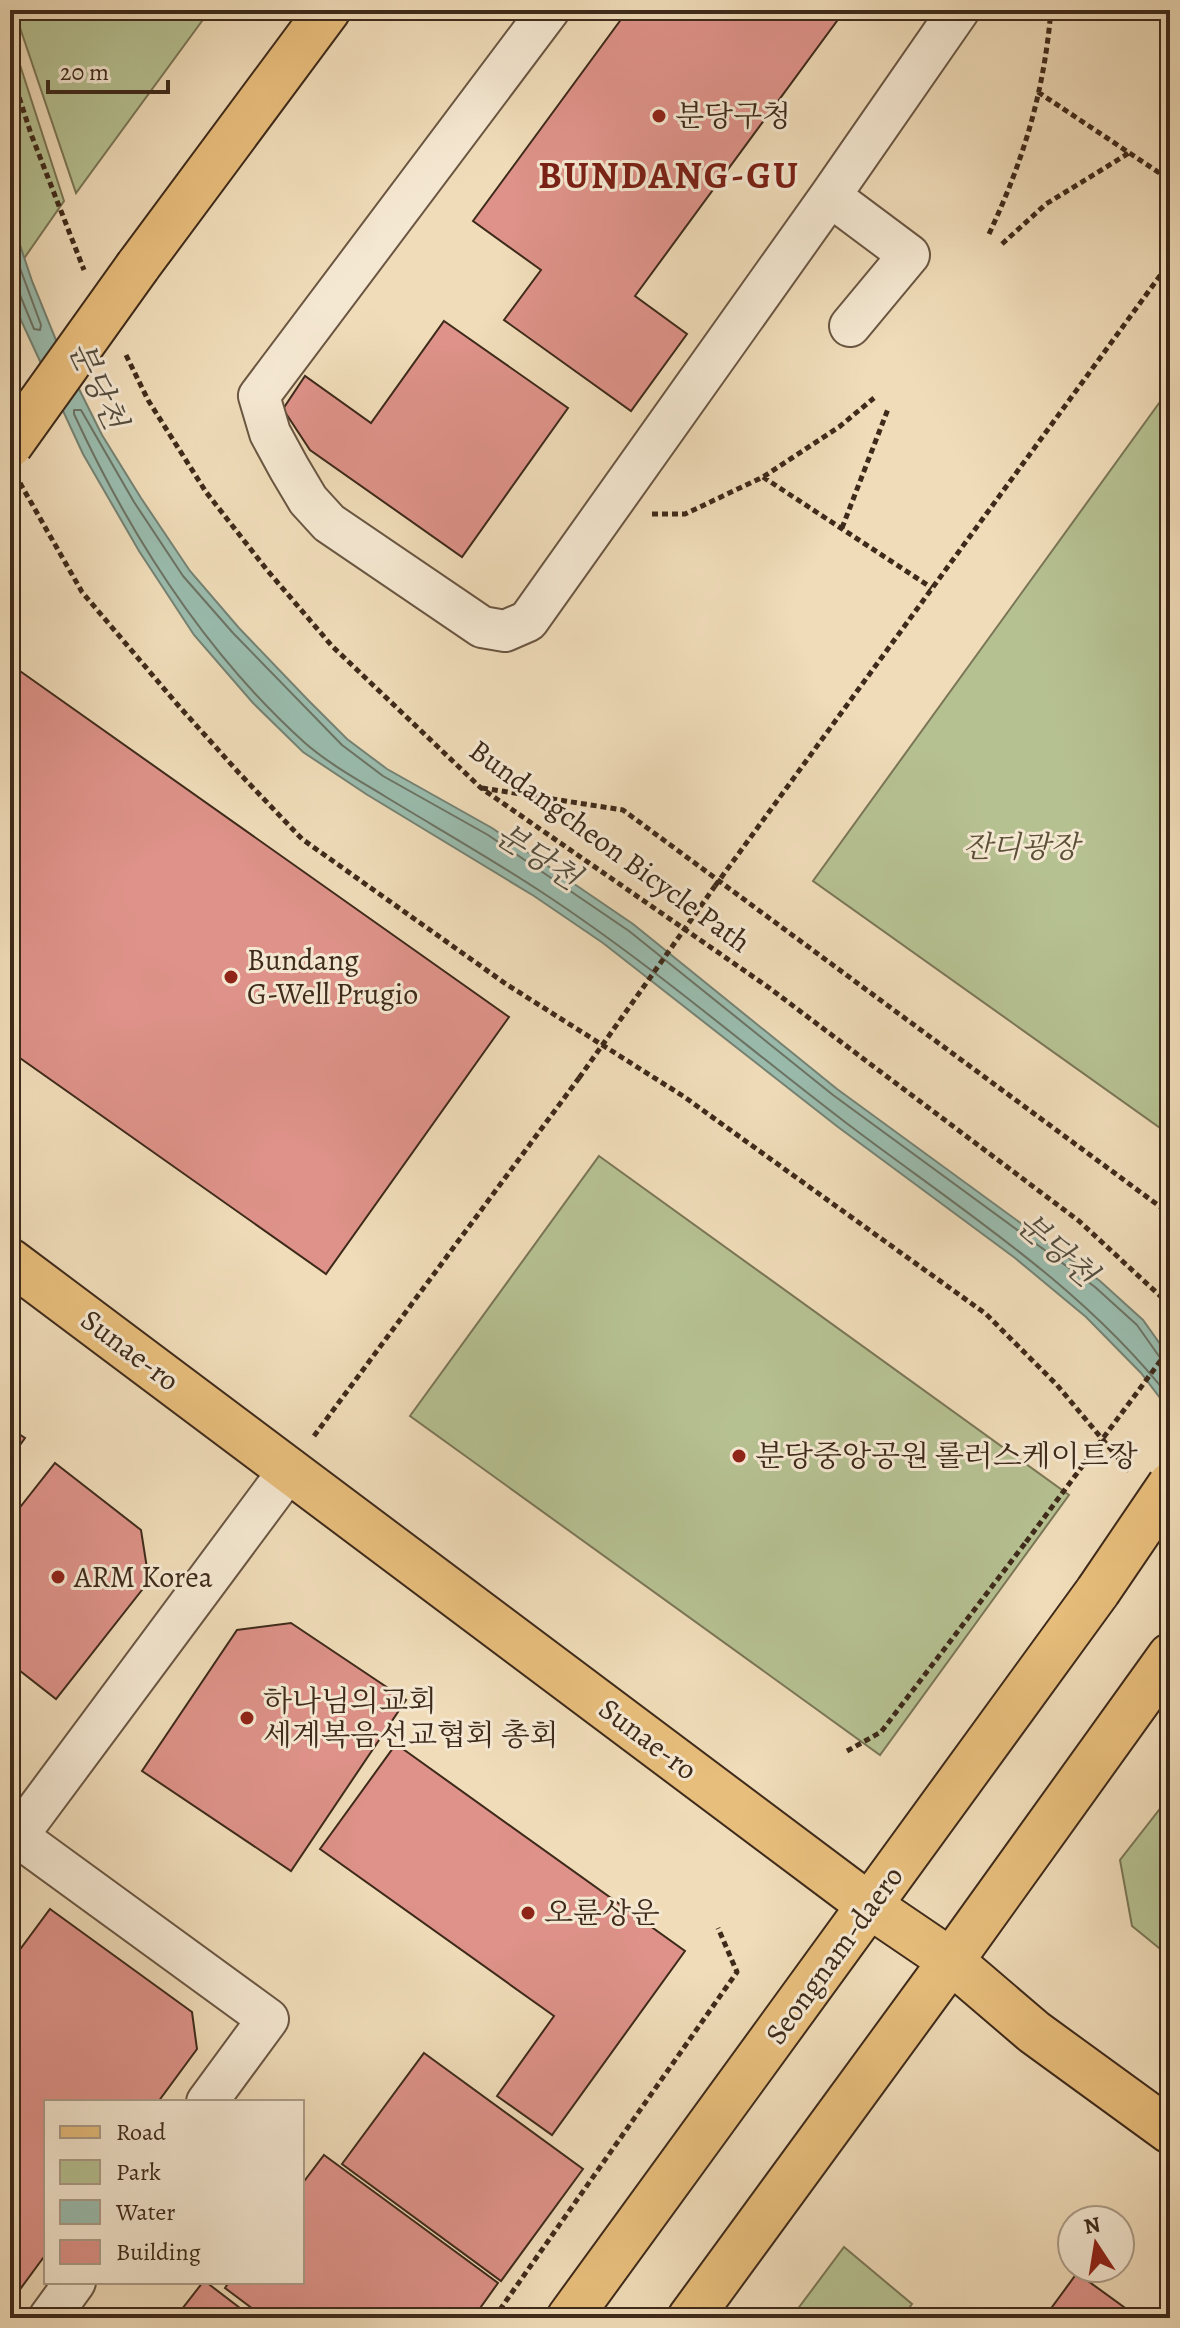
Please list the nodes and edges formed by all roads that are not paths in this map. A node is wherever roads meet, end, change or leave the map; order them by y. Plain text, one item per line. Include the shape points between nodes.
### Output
1 (328, 10) edge
2 (549, 10) edge
3 (959, 10) edge
4 (830, 196) junction
5 (850, 326) dead end
6 (14, 462) edge
7 (10, 1261) edge
8 (290, 1469) junction
9 (1151, 1480) edge
10 (1170, 1656) edge
11 (12, 1838) edge
12 (870, 1906) junction
13 (951, 1961) junction
14 (208, 2100) edge
15 (1170, 2131) edge
16 (74, 2284) edge
17 (49, 2318) edge
18 (569, 2318) edge
19 (690, 2318) edge

1 - 6 main road, bridge via 138,266
2 - 4 street via 259,396 270,433 289,468 329,523 482,627 505,631 528,621
3 - 4 street
4 - 5 street via 909,255
7 - 8 main road, Sunae-ro
8 - 11 street
8 - 12 main road, Sunae-ro
9 - 12 main road, Seongnam-daero, bridge via 1098,1591
10 - 13 main road
11 - 14 street via 268,2019
12 - 13 main road, Sunae-ro
12 - 18 main road, Seongnam-daero
13 - 15 main road, Sunae-ro via 1034,2032
13 - 19 main road
16 - 17 street

